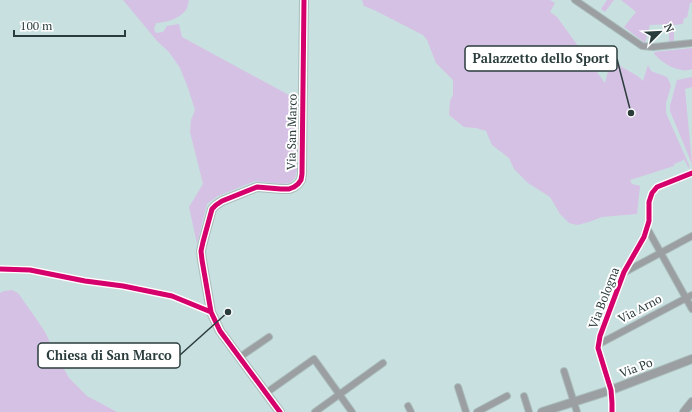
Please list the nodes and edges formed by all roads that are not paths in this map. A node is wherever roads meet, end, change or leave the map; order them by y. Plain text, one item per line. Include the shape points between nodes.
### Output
1 (304, 0) edge
2 (575, 0) edge
3 (692, 43) edge
4 (692, 173) edge
5 (647, 228) junction
6 (692, 236) edge
7 (661, 252) junction
8 (0, 268) edge
9 (624, 272) junction
10 (692, 295) edge
11 (686, 298) junction
12 (692, 310) edge
13 (212, 312) junction
14 (269, 337) dead end
15 (599, 344) junction
16 (240, 358) junction
17 (692, 359) edge
18 (383, 363) dead end
19 (564, 371) dead end
20 (458, 387) dead end
21 (611, 390) junction
22 (266, 393) junction
23 (339, 395) junction
24 (507, 396) dead end
25 (524, 396) dead end
26 (574, 402) junction
27 (692, 402) edge
28 (408, 406) dead end
29 (280, 412) edge
30 (315, 412) edge
31 (352, 412) edge
32 (411, 412) edge
33 (466, 412) edge
34 (477, 412) edge
35 (529, 412) edge
36 (542, 412) edge
37 (577, 412) edge
38 (612, 412) edge
39 (684, 412) edge

1 - 13 street, Via San Marco via 301,180 288,189 257,187 222,201 212,209 201,251
2 - 3 street via 642,46
4 - 5 street, Via Bologna via 657,187 652,193
5 - 7 street
5 - 9 street, Via Bologna
6 - 7 street
7 - 9 street
7 - 11 street
8 - 13 street via 30,270 172,296
9 - 15 street, Via Bologna
10 - 11 street, Via Arno
11 - 12 street
11 - 15 street, Via Arno
13 - 16 street, Via San Marco via 220,331
14 - 16 street
15 - 21 street, Via Bologna
16 - 22 street, Via San Marco
17 - 21 street, Via Po
18 - 23 street
19 - 26 street
20 - 33 street
21 - 26 street, Via Po
21 - 38 street, Via Bologna
22 - 23 street via 314,360
22 - 29 street, Via San Marco
23 - 30 street
23 - 31 street
24 - 34 street
25 - 35 street
26 - 36 street, Via Po
26 - 37 street
27 - 39 street
28 - 32 street

